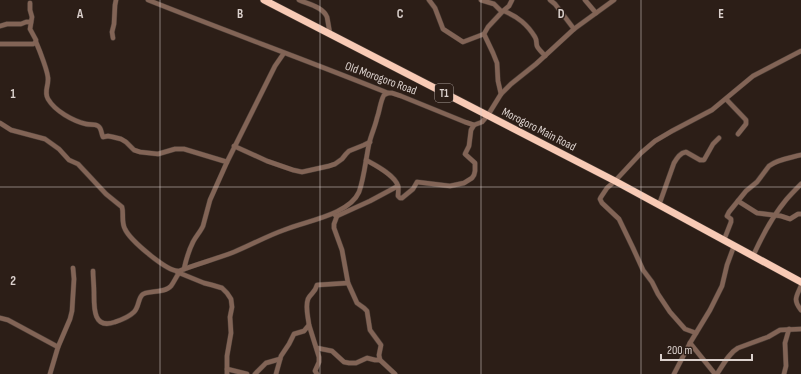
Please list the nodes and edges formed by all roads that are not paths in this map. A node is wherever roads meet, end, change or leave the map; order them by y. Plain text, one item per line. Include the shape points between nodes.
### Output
1 (116, 0) edge
2 (148, 0) edge
3 (264, 0) edge
4 (299, 0) edge
5 (429, 0) edge
6 (481, 0) edge
7 (512, 0) edge
8 (550, 0) edge
9 (585, 0) edge
10 (614, 0) edge
11 (30, 3) dead end
12 (503, 12) junction
13 (596, 13) junction
14 (31, 22) junction
15 (0, 26) edge
16 (574, 28) junction
17 (330, 34) junction
18 (484, 34) junction
19 (114, 38) dead end
20 (36, 42) junction
21 (0, 44) edge
22 (801, 51) edge
23 (284, 53) junction
24 (545, 56) junction
25 (388, 93) junction
26 (501, 94) junction
27 (726, 99) junction
28 (488, 115) junction
29 (0, 123) edge
30 (474, 125) junction
31 (738, 134) dead end
32 (719, 138) dead end
33 (370, 142) junction
34 (234, 146) junction
35 (801, 155) edge
36 (366, 160) junction
37 (227, 162) junction
38 (615, 180) junction
39 (801, 184) edge
40 (398, 186) junction
41 (738, 201) junction
42 (659, 204) junction
43 (801, 214) edge
44 (329, 215) junction
45 (775, 215) junction
46 (337, 216) junction
47 (724, 240) junction
48 (734, 246) junction
49 (753, 256) junction
50 (73, 268) dead end
51 (184, 269) junction
52 (93, 271) dead end
53 (177, 272) junction
54 (801, 282) edge
55 (348, 283) junction
56 (801, 286) edge
57 (801, 310) edge
58 (0, 318) edge
59 (309, 325) junction
60 (801, 328) edge
61 (789, 329) junction
62 (696, 333) junction
63 (690, 343) junction
64 (58, 346) junction
65 (317, 348) junction
66 (280, 359) junction
67 (380, 360) junction
68 (227, 372) edge
69 (50, 374) edge
70 (247, 374) edge
71 (255, 374) edge
72 (276, 374) edge
73 (317, 374) edge
74 (396, 374) edge
75 (674, 374) edge
76 (716, 374) edge
77 (784, 374) edge

1 - 19 street via 112,32
2 - 23 street, Old Morogoro Road
3 - 17 highway, Morogoro Main Road / T1
4 - 17 street via 323,11
5 - 18 street via 435,8 441,28 448,33 463,42
6 - 12 street via 494,4
7 - 12 street
8 - 16 street
9 - 13 street
10 - 13 street
11 - 14 street
12 - 18 street
12 - 24 street via 523,21
13 - 16 street
14 - 15 street
14 - 20 street via 30,29
16 - 24 street
17 - 28 highway, Morogoro Main Road / T1
18 - 26 street via 497,63
20 - 21 street
20 - 37 street via 48,76 48,99 70,118 97,126 101,129 103,137 113,136 121,139 140,152 158,154 184,149
22 - 27 street via 753,76
23 - 25 street, Old Morogoro Road
23 - 34 street
24 - 26 street
25 - 30 street, Old Morogoro Road
25 - 33 street via 384,94
26 - 28 street
27 - 31 street via 746,120
27 - 38 street via 712,110 660,137
28 - 30 street via 482,122
28 - 38 highway, Morogoro Main Road / T1
29 - 53 street via 11,130 46,139 78,164 122,207 125,231 153,257
30 - 40 street via 469,146 464,154 475,163 472,178 450,186 417,182 413,189 401,198 398,196
32 - 42 street via 704,160 686,152 677,158
33 - 34 street via 350,151 335,164 302,172 267,161
33 - 36 street
34 - 37 street
35 - 41 street via 771,164
36 - 40 street via 390,175
36 - 44 street via 356,197
37 - 51 street via 210,200 203,226 193,241
38 - 42 highway, Morogoro Main Road / T1
38 - 62 street via 602,195 602,203 620,219 643,270 670,312 685,329
39 - 45 street
40 - 46 street
41 - 45 street via 757,213
41 - 47 street via 728,215 732,222
42 - 47 highway, Morogoro Main Road / T1
43 - 45 street via 790,219
44 - 46 street
44 - 51 street via 290,227 234,252
45 - 49 street
46 - 55 street via 334,228 342,250
47 - 48 highway, Morogoro Main Road / T1
48 - 49 highway, Morogoro Main Road / T1
48 - 62 street via 726,265 722,286
49 - 54 highway, Morogoro Main Road / T1
50 - 64 street via 72,311
51 - 53 street
52 - 53 street via 94,309 98,320 107,324 117,322 134,311 142,294 171,286
53 - 68 street via 222,288 231,299 231,340
55 - 59 street via 317,285 308,301
55 - 67 street via 357,303 367,311 370,330 381,345
56 - 57 street via 796,300
58 - 64 street
59 - 65 street
59 - 66 street via 304,331 294,334
60 - 61 street
61 - 76 street via 780,330 735,350
61 - 77 street via 785,343
62 - 63 street
63 - 75 street
63 - 76 street
64 - 69 street
65 - 67 street via 332,351 344,362 356,363 368,358
65 - 73 street
66 - 71 street via 266,363
66 - 72 street
67 - 74 street
68 - 70 street

